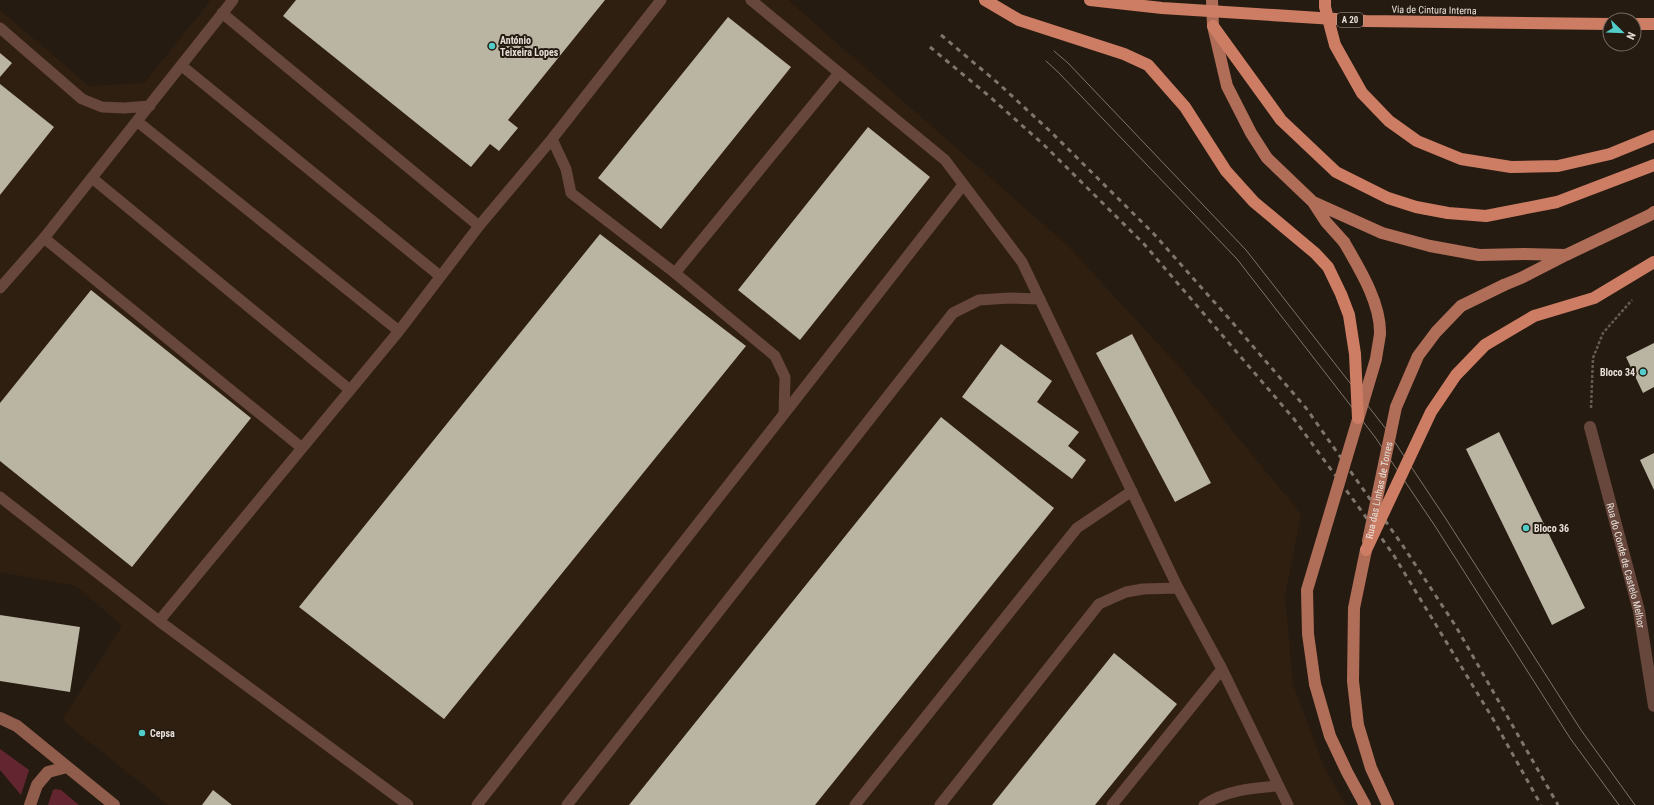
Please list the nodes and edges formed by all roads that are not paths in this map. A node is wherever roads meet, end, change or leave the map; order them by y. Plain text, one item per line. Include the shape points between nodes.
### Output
1 (233, 0) edge
2 (661, 0) edge
3 (750, 0) edge
4 (985, 0) edge
5 (1090, 0) edge
6 (1212, 0) edge
7 (1325, 0) edge
8 (222, 13) junction
9 (1602, 24) edge
10 (1642, 24) edge
11 (1654, 24) edge
12 (1213, 26) junction
13 (0, 28) edge
14 (182, 66) junction
15 (839, 73) junction
16 (150, 106) junction
17 (138, 122) junction
18 (1654, 136) edge
19 (552, 139) junction
20 (1654, 165) edge
21 (92, 178) junction
22 (963, 184) junction
23 (1314, 202) junction
24 (1654, 212) edge
25 (479, 226) junction
26 (44, 238) junction
27 (1566, 255) junction
28 (1654, 262) edge
29 (675, 273) junction
30 (440, 276) junction
31 (0, 288) edge
32 (1040, 299) junction
33 (399, 330) junction
34 (350, 390) junction
35 (784, 414) junction
36 (1358, 418) junction
37 (1590, 427) road end
38 (302, 448) junction
39 (1132, 491) junction
40 (0, 497) edge
41 (1366, 550) junction
42 (1178, 588) junction
43 (159, 621) junction
44 (1222, 669) junction
45 (1654, 706) edge
46 (0, 718) edge
47 (67, 767) junction
48 (1278, 786) junction
49 (30, 805) edge
50 (114, 805) edge
51 (408, 805) edge
52 (477, 805) edge
53 (566, 805) edge
54 (855, 805) edge
55 (940, 805) edge
56 (1112, 805) edge
57 (1204, 805) edge
58 (1288, 805) edge
59 (1365, 805) edge
60 (1388, 805) edge

1 - 8 lane
2 - 19 lane
3 - 15 lane
4 - 36 highway, bridge via 1019,20 1124,54 1148,65 1185,107 1226,171 1254,202 1328,267 1349,315 1355,354
5 - 9 highway, Via de Cintura Interna / A 20, bridge via 1162,8 1366,21
6 - 12 main road
7 - 18 highway via 1335,45 1362,93 1389,121 1417,141 1461,159 1511,167 1558,166 1610,154
8 - 14 lane
8 - 25 lane
10 - 11 highway
12 - 20 highway via 1281,120 1336,172 1388,198 1416,207 1486,216 1557,202
12 - 23 main road via 1227,86 1251,133 1267,158
13 - 16 lane via 82,99 102,107
14 - 16 lane
14 - 30 lane
15 - 22 lane via 945,160
15 - 29 lane
16 - 17 lane
17 - 21 lane
17 - 33 lane
19 - 25 lane
19 - 29 lane via 566,169 571,193
21 - 26 lane
21 - 34 lane
22 - 32 lane via 1022,262
22 - 35 lane
23 - 27 main road via 1382,233 1430,246 1479,255
23 - 36 main road, bridge via 1326,222 1344,242 1376,307 1380,333 1376,359
24 - 27 main road, Rua das Linhas de Torres
25 - 30 lane
26 - 31 lane
26 - 38 lane
27 - 41 main road, Rua das Linhas de Torres, bridge via 1461,306 1436,332 1418,356 1396,407
28 - 41 highway, bridge via 1594,298 1534,316 1485,345 1456,375 1431,412
29 - 35 lane via 775,356 785,377
30 - 33 lane
32 - 39 lane
32 - 53 lane via 979,300 953,314
33 - 34 lane
34 - 38 lane
35 - 52 lane
36 - 59 main road, bridge via 1307,590 1308,634 1315,684 1330,736
37 - 45 street, Rua do Conde de Castelo Melhor via 1639,612
38 - 43 lane
39 - 42 lane
39 - 54 lane via 1076,528
40 - 43 lane
41 - 60 main road, Rua das Linhas de Torres via 1354,608 1353,681 1358,725 1371,768
42 - 44 lane
42 - 55 lane via 1126,592 1099,604
43 - 51 lane
44 - 48 lane
44 - 56 lane
46 - 47 street via 17,726
47 - 49 street via 48,772 37,786
47 - 50 street
48 - 57 lane via 1236,791 1212,799
48 - 58 lane

